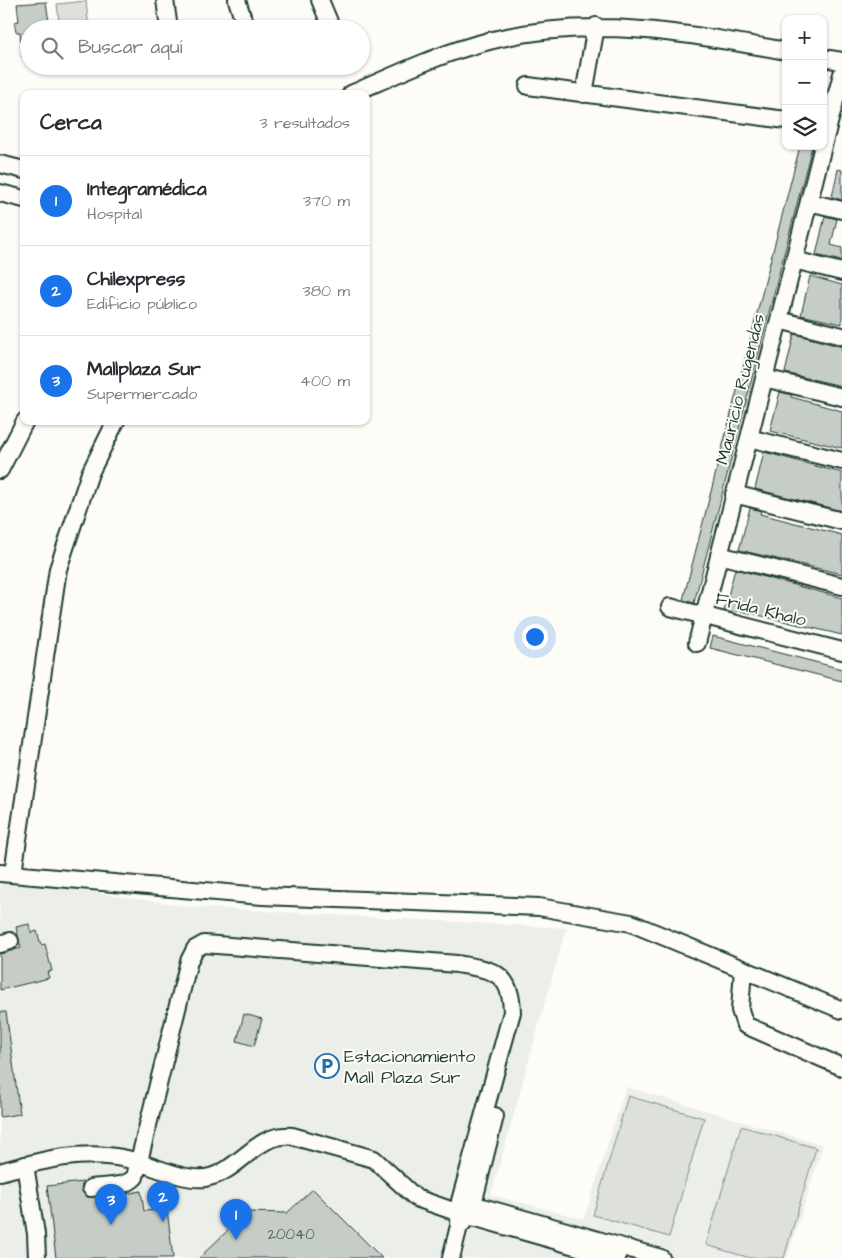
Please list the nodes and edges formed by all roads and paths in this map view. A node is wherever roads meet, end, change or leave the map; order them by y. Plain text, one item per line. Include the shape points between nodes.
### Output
1 (165, 0) edge
2 (237, 0) edge
3 (320, 0) edge
4 (168, 20) edge
5 (243, 20) edge
6 (328, 20) edge
7 (596, 26) junction
8 (782, 50) edge
9 (827, 59) edge
10 (842, 61) edge
11 (842, 74) edge
12 (528, 86) dead end
13 (360, 90) edge
14 (584, 94) junction
15 (782, 119) edge
16 (831, 126) edge
17 (822, 150) edge
18 (0, 164) edge
19 (20, 169) edge
20 (0, 193) edge
21 (20, 198) edge
22 (809, 202) junction
23 (842, 210) edge
24 (794, 260) junction
25 (842, 272) edge
26 (779, 320) junction
27 (842, 336) edge
28 (764, 378) junction
29 (842, 397) edge
30 (23, 425) edge
31 (114, 425) edge
32 (749, 438) junction
33 (842, 461) edge
34 (0, 470) edge
35 (734, 494) junction
36 (842, 522) edge
37 (719, 555) junction
38 (842, 586) edge
39 (670, 607) dead end
40 (704, 615) junction
41 (697, 643) dead end
42 (842, 651) edge
43 (7, 873) edge
44 (743, 969) junction
45 (842, 1010) edge
46 (842, 1067) edge
47 (134, 1160) junction
48 (25, 1165) junction
49 (0, 1172) edge
50 (91, 1188) dead end
51 (464, 1212) junction
52 (37, 1258) edge
53 (451, 1258) edge
54 (617, 1258) edge
55 (662, 1258) edge

1 - 4 street
2 - 5 street
3 - 6 street
7 - 8 street via 666,31
7 - 13 street via 551,29 488,41 420,64
7 - 14 street
9 - 10 street
11 - 16 street, Mauricio Rugendas
12 - 14 street
14 - 15 street
17 - 22 street, Mauricio Rugendas
18 - 19 street
20 - 21 street
22 - 23 street
22 - 24 street, Mauricio Rugendas
24 - 25 street
24 - 26 street, Mauricio Rugendas
26 - 27 street
26 - 28 street, Mauricio Rugendas
28 - 29 street
28 - 32 street, Mauricio Rugendas
30 - 34 street
31 - 43 street via 90,473 58,569
32 - 33 street
32 - 35 street, Mauricio Rugendas
35 - 36 street
35 - 37 street, Mauricio Rugendas
37 - 38 street
37 - 40 street, Mauricio Rugendas
39 - 40 street, Frida Khalo
40 - 41 street, Mauricio Rugendas
40 - 42 street, Frida Khalo
43 - 44 street via 262,896 539,908 631,923
44 - 45 street
44 - 46 street via 740,1010 745,1025
47 - 48 street via 84,1154 52,1157
47 - 50 street via 135,1177 130,1182
47 - 51 street via 192,1178 207,1178 225,1171 266,1140 285,1135 374,1159 398,1181
47 - 51 street via 183,961 188,946 200,937 497,962 506,966 517,980 522,1012
48 - 49 street
48 - 52 street
51 - 53 street
51 - 54 street
51 - 55 street

